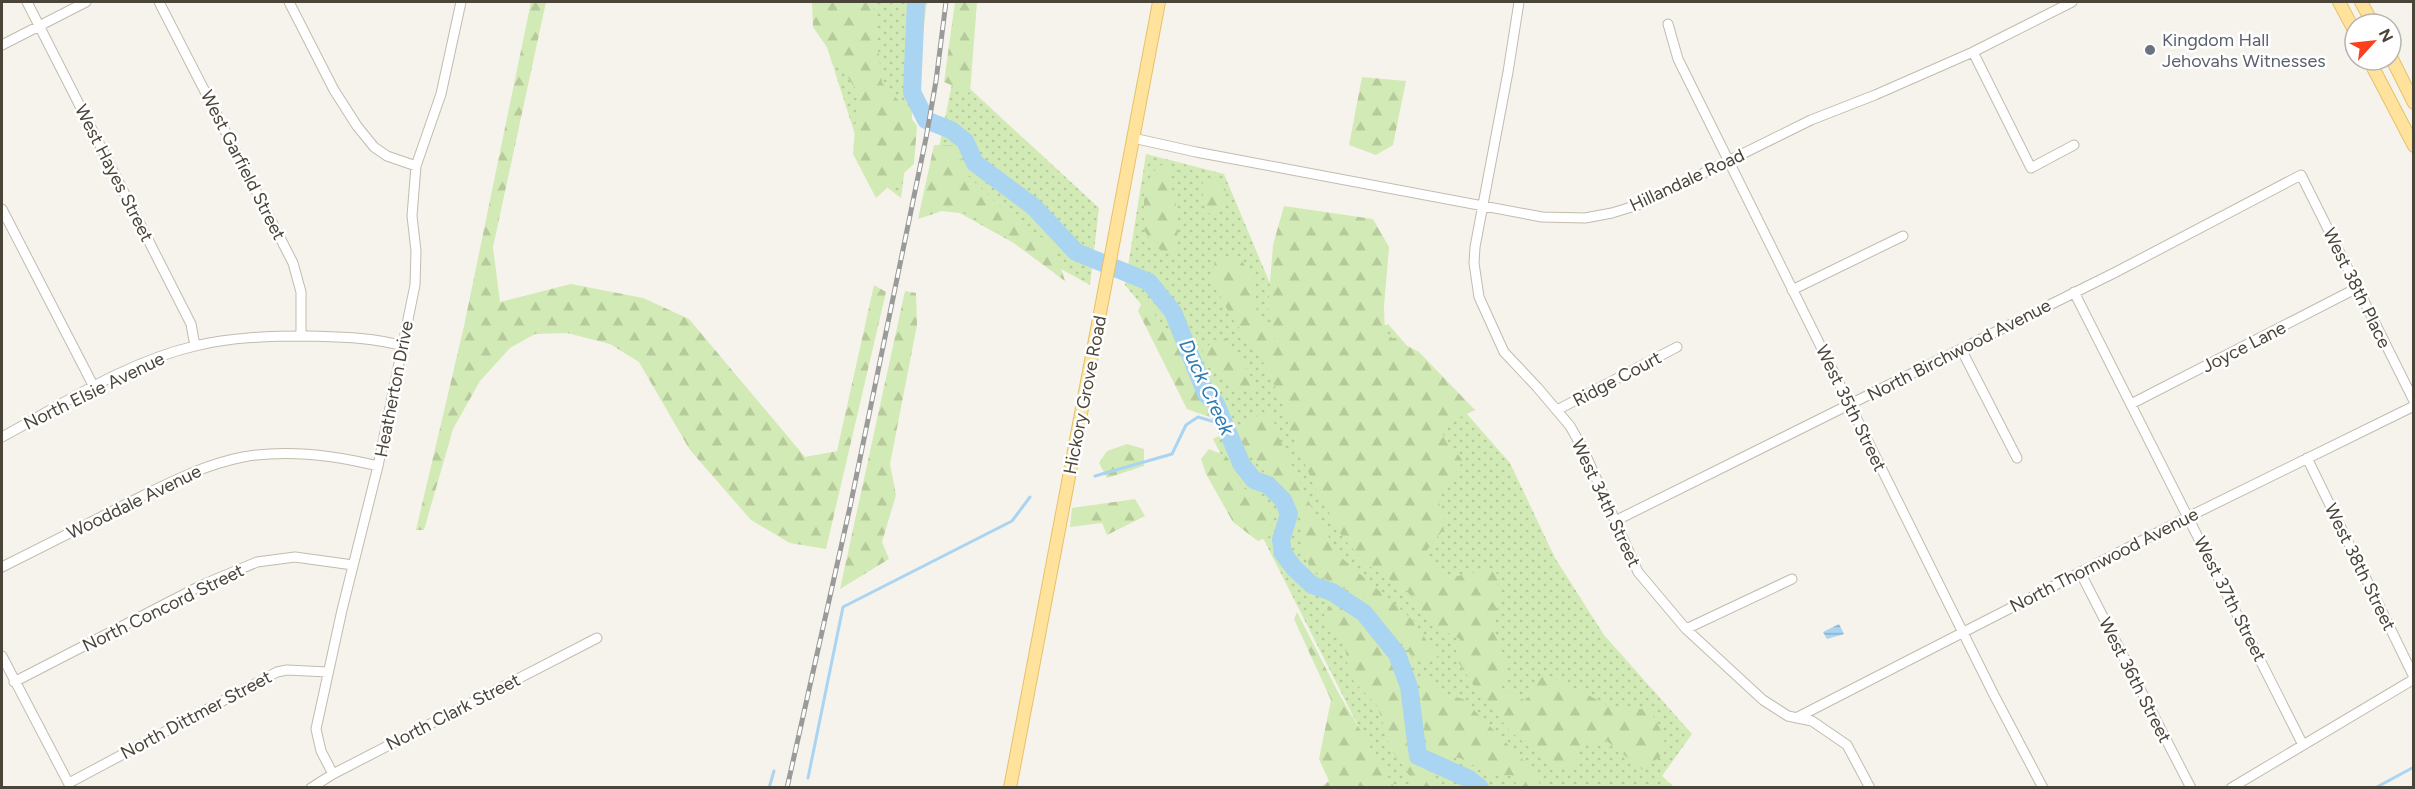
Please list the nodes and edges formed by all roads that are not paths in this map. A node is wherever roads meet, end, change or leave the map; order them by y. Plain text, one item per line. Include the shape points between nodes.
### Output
1 (27, 2) edge
2 (86, 2) edge
3 (159, 2) edge
4 (289, 2) edge
5 (461, 2) edge
6 (1159, 2) edge
7 (1519, 2) edge
8 (2072, 2) edge
9 (1668, 24) dead end
10 (39, 26) junction
11 (2, 45) edge
12 (1973, 52) junction
13 (2375, 72) edge
14 (2398, 72) edge
15 (2414, 103) edge
16 (1133, 138) junction
17 (2074, 145) dead end
18 (2414, 146) edge
19 (1729, 162) junction
20 (416, 166) junction
21 (2301, 175) joint
22 (1482, 207) junction
23 (2, 209) edge
24 (1903, 236) dead end
25 (2357, 288) junction
26 (1792, 290) junction
27 (2074, 292) junction
28 (301, 336) junction
29 (195, 346) junction
30 (403, 346) junction
31 (1677, 347) dead end
32 (1961, 349) junction
33 (94, 387) junction
34 (2414, 401) edge
35 (2131, 404) junction
36 (1849, 405) junction
37 (2414, 406) edge
38 (1557, 410) junction
39 (2, 437) edge
40 (2017, 458) dead end
41 (2307, 458) junction
42 (378, 466) junction
43 (2188, 517) junction
44 (1615, 521) junction
45 (353, 565) junction
46 (2, 567) edge
47 (2080, 572) junction
48 (1792, 579) dead end
49 (1686, 629) junction
50 (1962, 632) junction
51 (597, 638) dead end
52 (2, 656) edge
53 (328, 672) junction
54 (2414, 678) edge
55 (14, 682) junction
56 (1796, 718) junction
57 (2303, 745) junction
58 (333, 774) junction
59 (70, 785) edge
60 (311, 788) edge
61 (1010, 788) edge
62 (1870, 788) edge
63 (2043, 788) edge
64 (2191, 788) edge
65 (2231, 788) edge

1 - 10 street, West Hayes Street
2 - 10 street
3 - 28 street, West Garfield Street via 294,263 301,292
4 - 20 street via 357,126 387,156
5 - 20 street, Heatherton Drive via 441,94
6 - 16 main road, Hickory Grove Road
7 - 22 street, West 34th Street
8 - 12 street, Hillandale Road
9 - 19 street, West 35th Street via 1678,59
10 - 11 street
10 - 29 street, West Hayes Street via 191,324
12 - 17 street via 2031,168
12 - 19 street, Hillandale Road via 1822,116
13 - 18 main road
14 - 15 main road
16 - 22 street, Hillandale Road
16 - 61 main road, Hickory Grove Road
19 - 22 street, Hillandale Road via 1641,204 1603,215 1542,217
19 - 26 street, West 35th Street
20 - 30 street, Heatherton Drive via 412,216 415,285
21 - 25 street, West 38th Place
21 - 27 street, North Birchwood Avenue
22 - 38 street, West 34th Street via 1474,263 1484,312 1504,352
23 - 33 street
24 - 26 street
25 - 34 street, West 38th Place
25 - 35 street, Joyce Lane
26 - 36 street, West 35th Street
27 - 32 street, North Birchwood Avenue
27 - 35 street, West 37th Street
28 - 29 street, North Elsie Avenue
28 - 30 street, North Elsie Avenue via 382,340
29 - 33 street, North Elsie Avenue
30 - 42 street, Heatherton Drive
31 - 38 street, Ridge Court
32 - 36 street, North Birchwood Avenue
32 - 40 street
33 - 39 street, North Elsie Avenue
35 - 43 street, West 37th Street
36 - 44 street, North Birchwood Avenue
36 - 50 street, West 35th Street
37 - 41 street, North Thornwood Avenue
38 - 44 street, West 34th Street via 1583,449
41 - 43 street, North Thornwood Avenue
41 - 54 street, West 38th Street
42 - 45 street, Heatherton Drive
42 - 46 street, Wooddale Avenue via 346,458 287,453 208,466
43 - 47 street, North Thornwood Avenue
43 - 57 street, West 37th Street
44 - 49 street, West 34th Street via 1638,572
45 - 53 street, Heatherton Drive
45 - 55 street, North Concord Street via 295,557 257,562 202,585
47 - 50 street, North Thornwood Avenue
47 - 64 street, West 36th Street
48 - 49 street
49 - 56 street, West 34th Street via 1763,700
50 - 56 street, North Thornwood Avenue
50 - 63 street, West 35th Street
51 - 58 street, North Clark Street
52 - 55 street
53 - 58 street, Heatherton Drive via 316,729 321,751
53 - 59 street, North Dittmer Street via 277,672
54 - 57 street
55 - 59 street
56 - 62 street, West 34th Street via 1812,722 1847,745
57 - 65 street
58 - 60 street, North Clark Street

